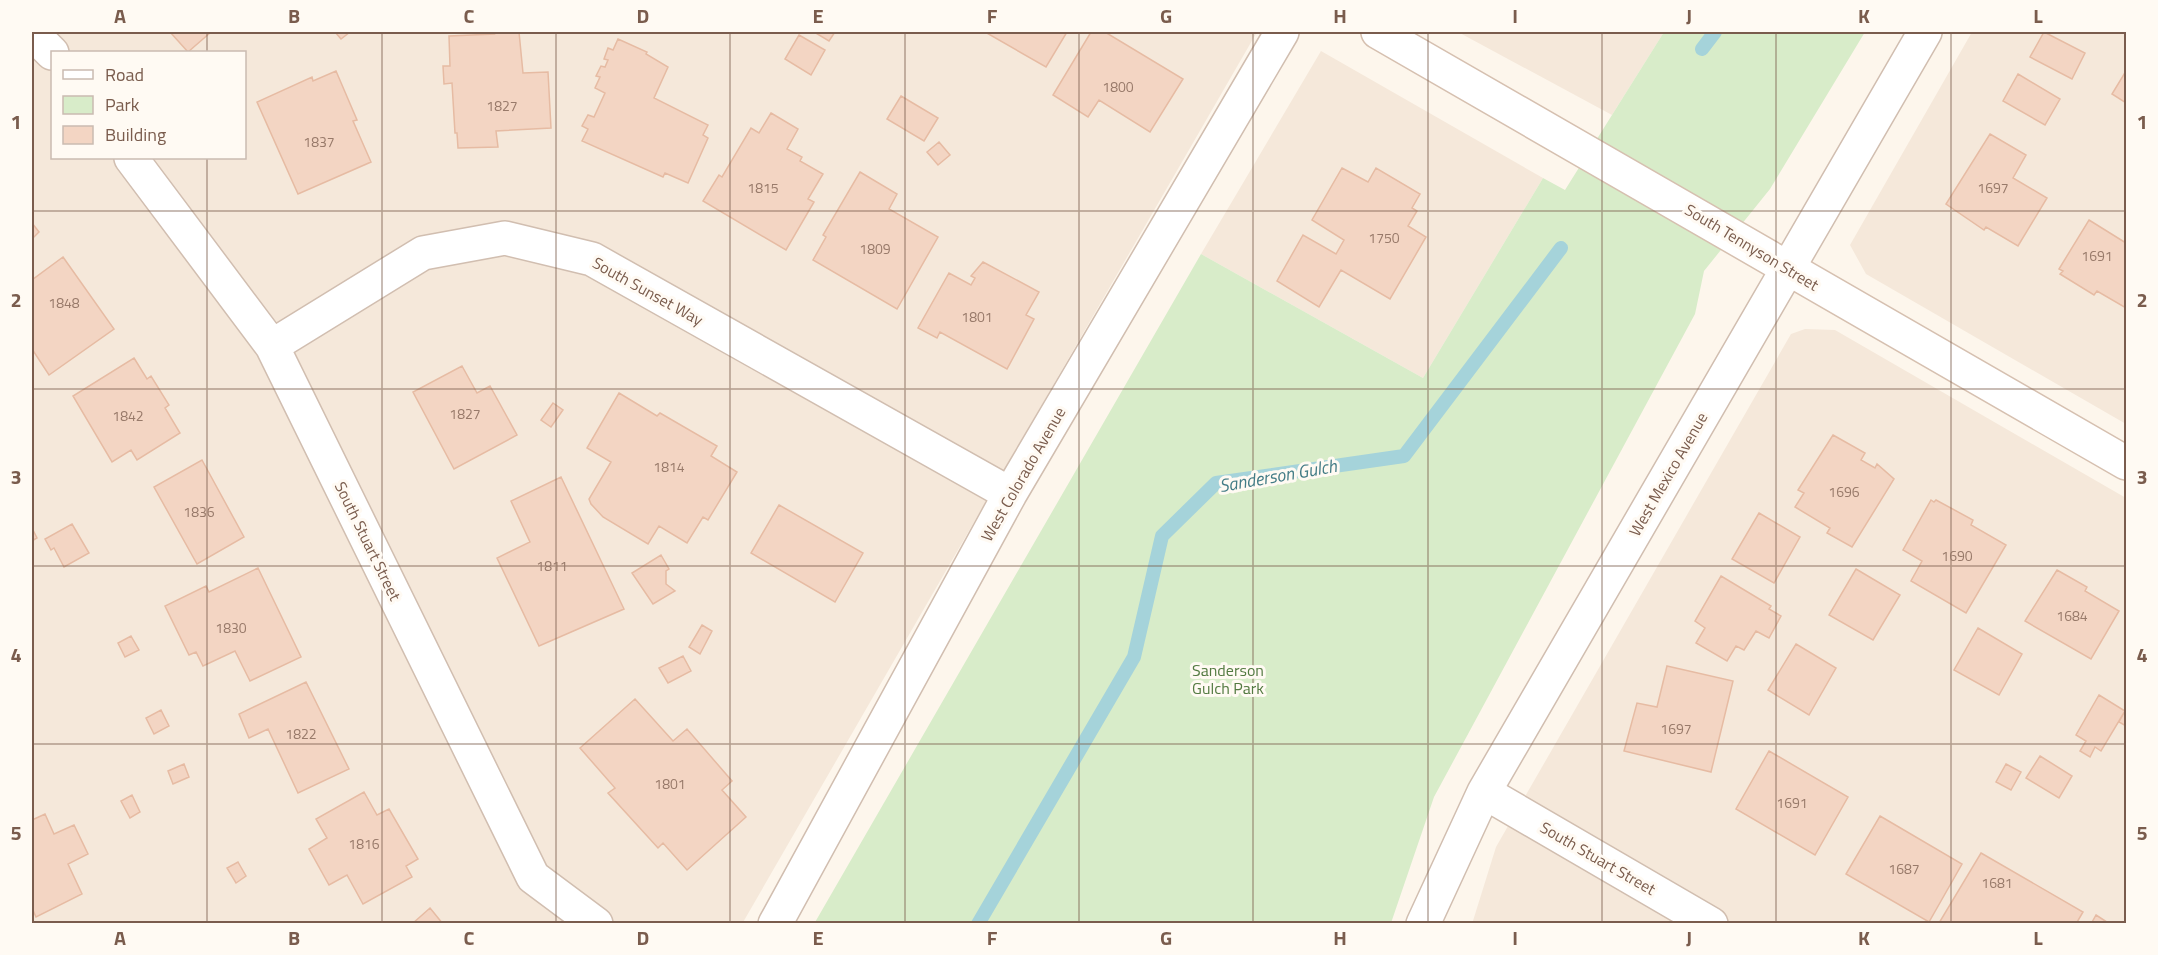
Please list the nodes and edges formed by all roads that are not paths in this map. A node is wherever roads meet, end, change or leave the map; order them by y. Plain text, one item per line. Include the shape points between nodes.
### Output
1 (1282, 32) edge
2 (1378, 32) edge
3 (1926, 32) edge
4 (32, 33) edge
5 (51, 51) edge
6 (132, 159) edge
7 (1786, 268) junction
8 (272, 346) junction
9 (2127, 463) edge
10 (1010, 494) junction
11 (1484, 792) junction
12 (596, 924) edge
13 (775, 924) edge
14 (1423, 924) edge
15 (1711, 924) edge

1 - 10 street, West Colorado Avenue
2 - 7 street, South Tennyson Street
3 - 7 street, West Mexico Avenue
4 - 5 street
6 - 8 street, South Stuart Street
7 - 9 street, South Tennyson Street
7 - 11 street, West Mexico Avenue
8 - 10 street, South Sunset Way via 423,253 505,238 592,259
8 - 12 street, South Stuart Street via 533,877
10 - 13 street, West Colorado Avenue
11 - 14 street, West Mexico Avenue
11 - 15 street, South Stuart Street

